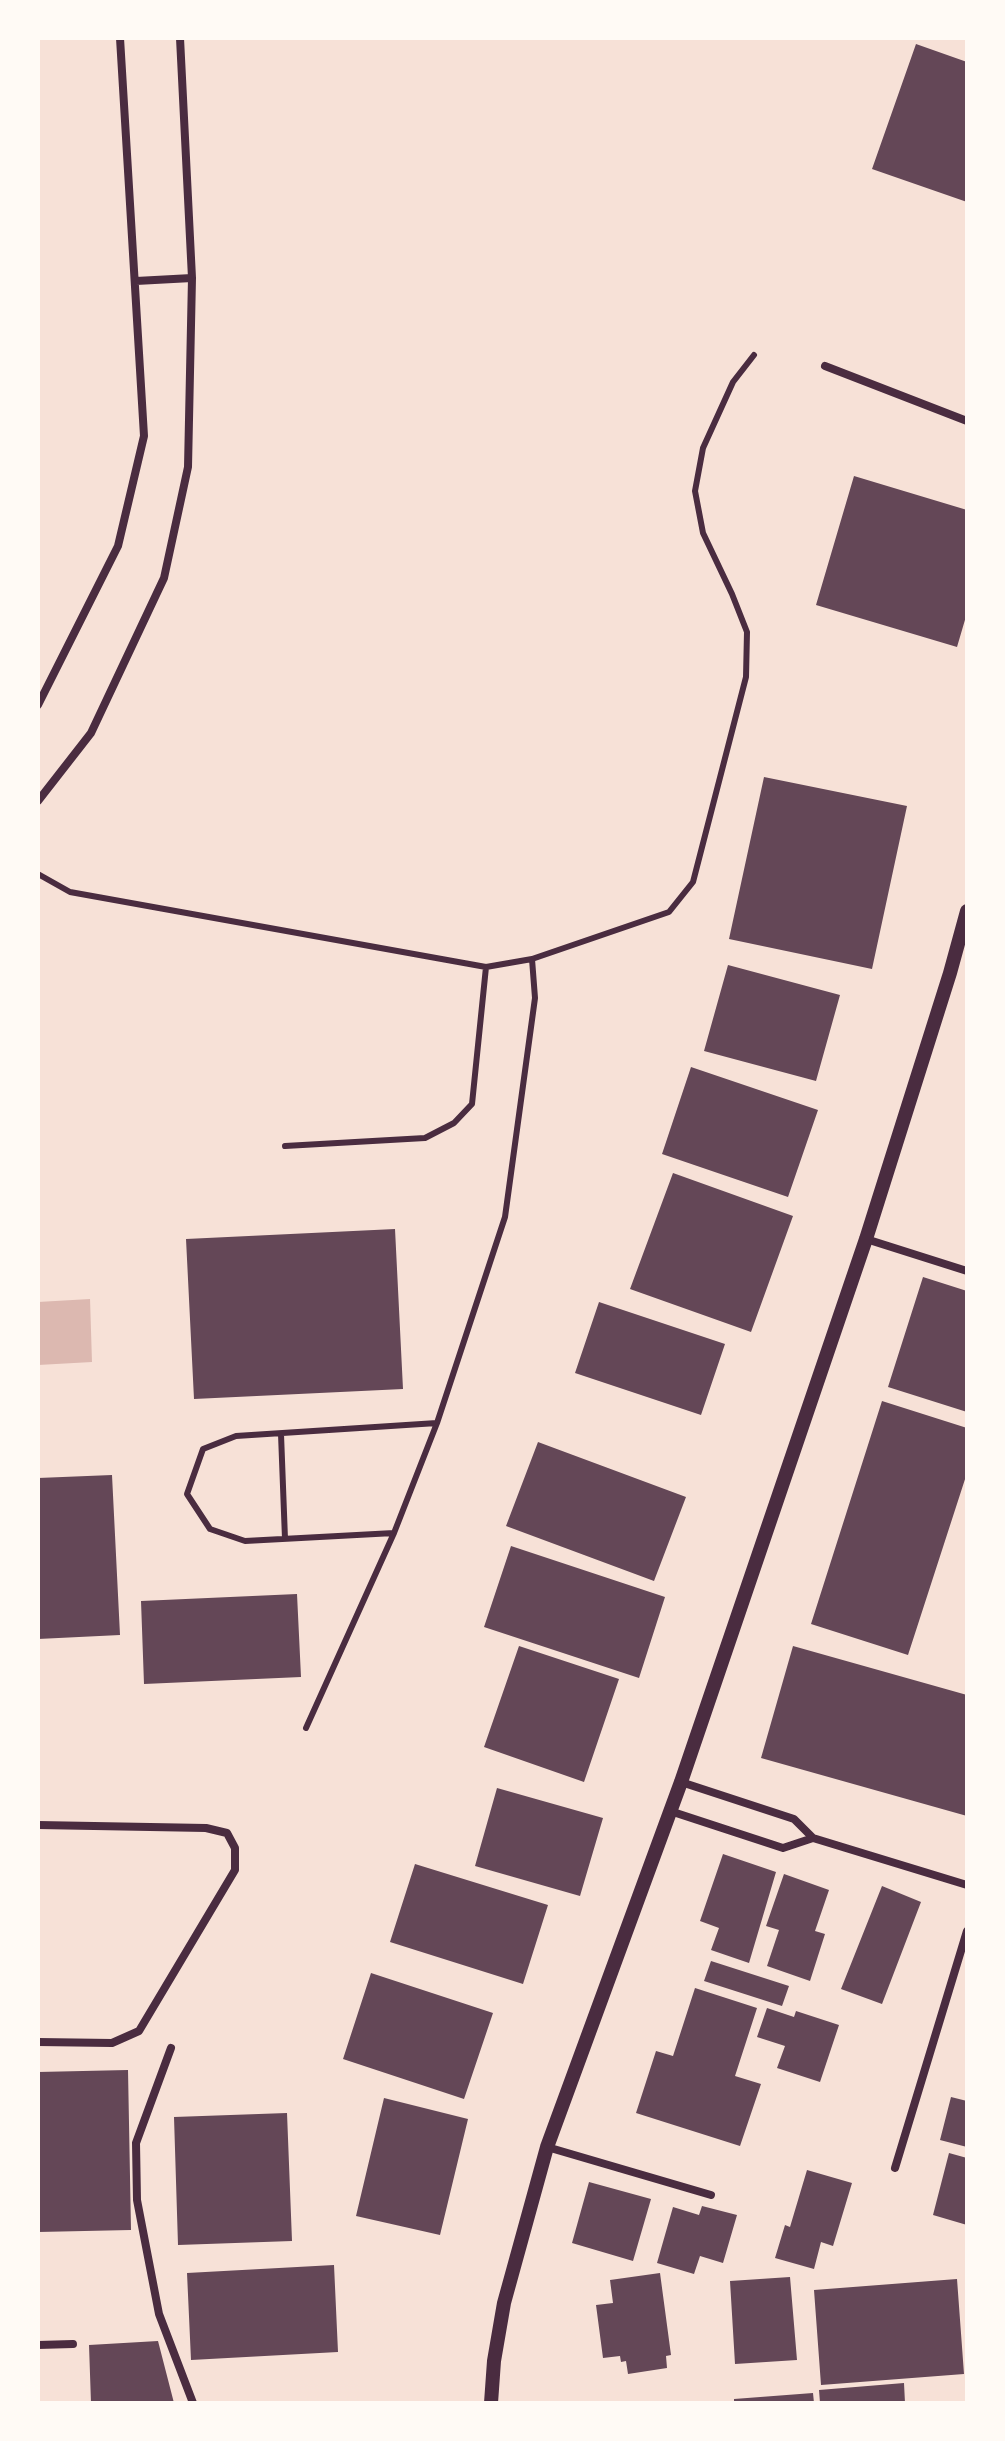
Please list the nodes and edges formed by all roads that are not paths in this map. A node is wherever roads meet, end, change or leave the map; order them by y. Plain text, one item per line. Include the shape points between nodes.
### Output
1 (120, 38) edge
2 (180, 38) edge
3 (192, 278) junction
4 (136, 281) junction
5 (754, 355) dead end
6 (825, 366) dead end
7 (967, 421) edge
8 (38, 705) edge
9 (38, 801) edge
10 (38, 874) edge
11 (967, 911) edge
12 (532, 959) junction
13 (486, 967) junction
14 (285, 1146) dead end
15 (866, 1239) junction
16 (967, 1271) edge
17 (437, 1423) junction
18 (281, 1434) junction
19 (394, 1533) junction
20 (285, 1539) junction
21 (306, 1728) dead end
22 (681, 1782) junction
23 (670, 1811) junction
24 (38, 1825) edge
25 (813, 1838) junction
26 (967, 1885) edge
27 (967, 1931) edge
28 (38, 2042) edge
29 (171, 2048) dead end
30 (547, 2147) junction
31 (895, 2168) dead end
32 (711, 2195) dead end
33 (73, 2344) dead end
34 (38, 2345) edge
35 (193, 2403) edge
36 (491, 2403) edge

1 - 4 street
2 - 3 street
3 - 4 street
3 - 9 street via 188,467 164,578 91,733
4 - 8 street via 144,436 118,546
5 - 12 lane via 733,382 703,448 695,491 703,533 747,632 747,647 746,677 693,882 669,912
6 - 7 street
10 - 13 lane via 70,892
11 - 15 street
12 - 13 lane
12 - 17 lane via 535,998 505,1217
13 - 14 lane via 472,1104 454,1123 425,1138
15 - 16 street
15 - 22 street
17 - 18 lane
17 - 19 lane
18 - 20 lane
18 - 20 lane via 236,1436 203,1449 187,1494 210,1529 245,1541
19 - 20 lane
19 - 21 lane
22 - 23 street
22 - 25 street via 794,1819
23 - 25 street via 783,1848
23 - 30 street
24 - 28 street via 206,1828 227,1833 235,1848 235,1870 139,2031 112,2043
25 - 26 street
27 - 31 street
29 - 35 street via 136,2143 137,2200 159,2314
30 - 32 street
30 - 36 street via 504,2303
33 - 34 street

